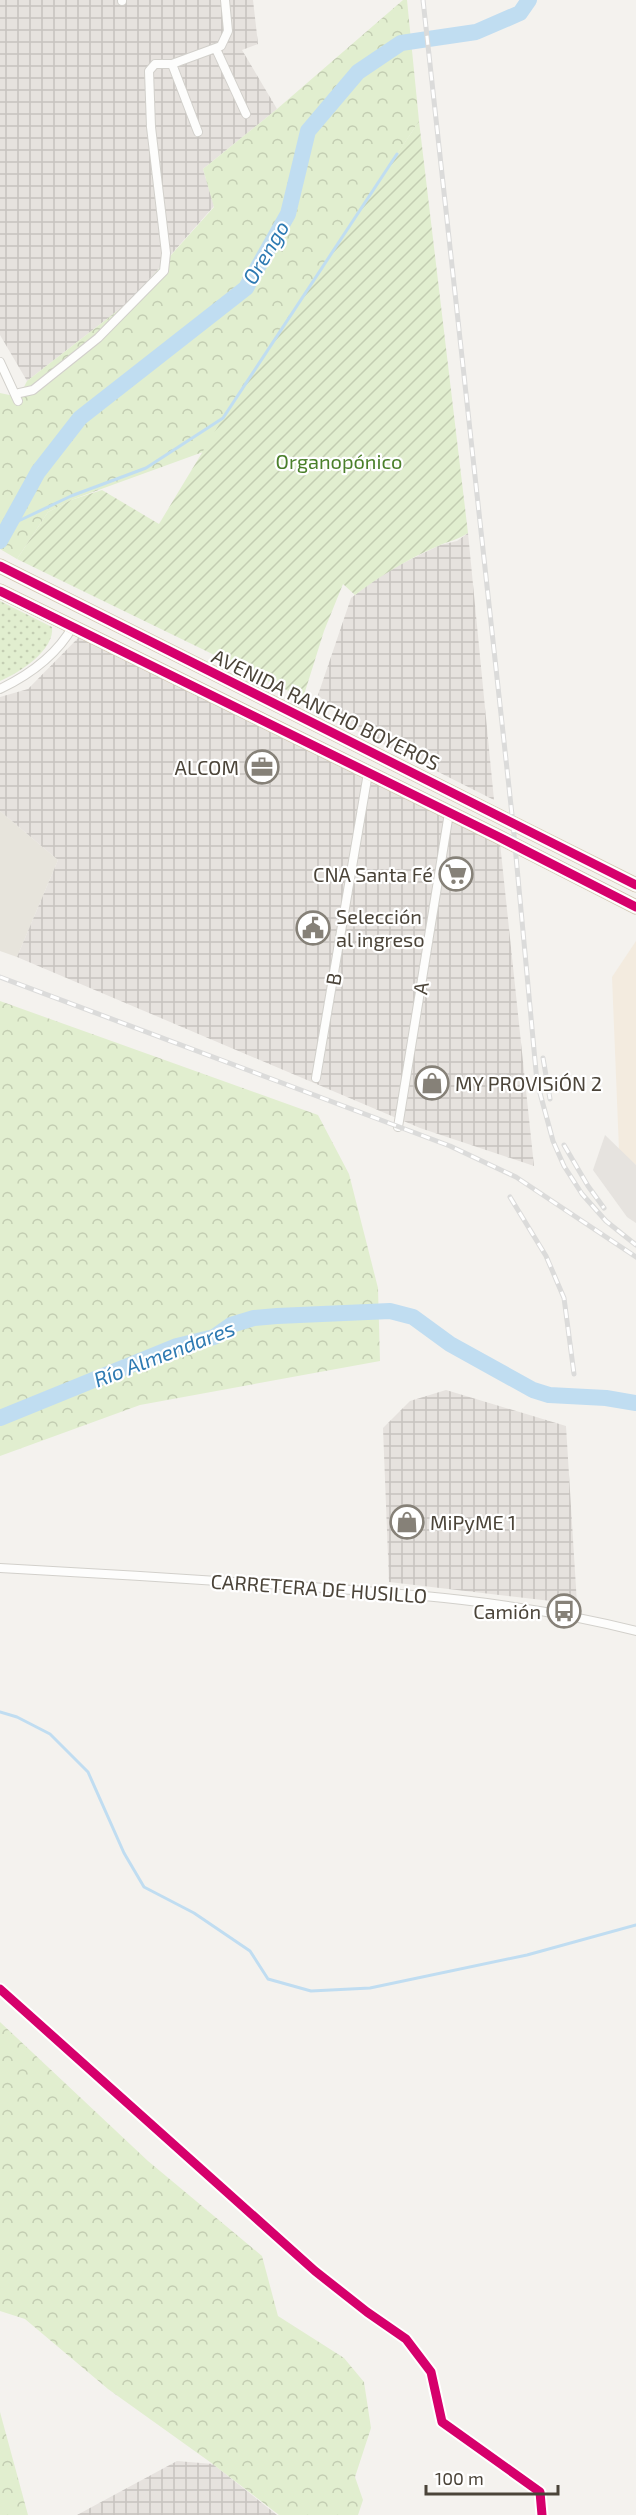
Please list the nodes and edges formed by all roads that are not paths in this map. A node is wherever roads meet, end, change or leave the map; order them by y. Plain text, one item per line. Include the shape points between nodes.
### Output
1 (225, 0) edge
2 (216, 49) junction
3 (172, 64) junction
4 (246, 114) dead end
5 (198, 132) dead end
6 (0, 362) edge
7 (0, 566) edge
8 (0, 591) edge
9 (73, 626) junction
10 (0, 689) edge
11 (368, 773) junction
12 (449, 813) junction
13 (636, 885) edge
14 (636, 907) edge
15 (316, 1078) dead end
16 (398, 1127) dead end
17 (0, 1568) edge
18 (636, 1631) edge
19 (0, 1989) edge
20 (542, 2515) edge

1 - 2 street via 228,32
2 - 3 street
2 - 4 street
3 - 5 street
3 - 6 street via 155,64 149,70 151,127 166,253 164,270 98,338 33,390 16,398
7 - 13 highway, AVENIDA RANCHO BOYEROS
8 - 9 highway, AVENIDA RANCHO BOYEROS
9 - 10 street via 42,663 22,679
9 - 11 highway, AVENIDA RANCHO BOYEROS
11 - 12 highway, AVENIDA RANCHO BOYEROS
11 - 15 street, B
12 - 14 highway, AVENIDA RANCHO BOYEROS
12 - 16 street, A
17 - 18 street, CARRETERA DE HUSILLO via 420,1594
19 - 20 street via 315,2271 406,2339 431,2372 442,2422 540,2492

